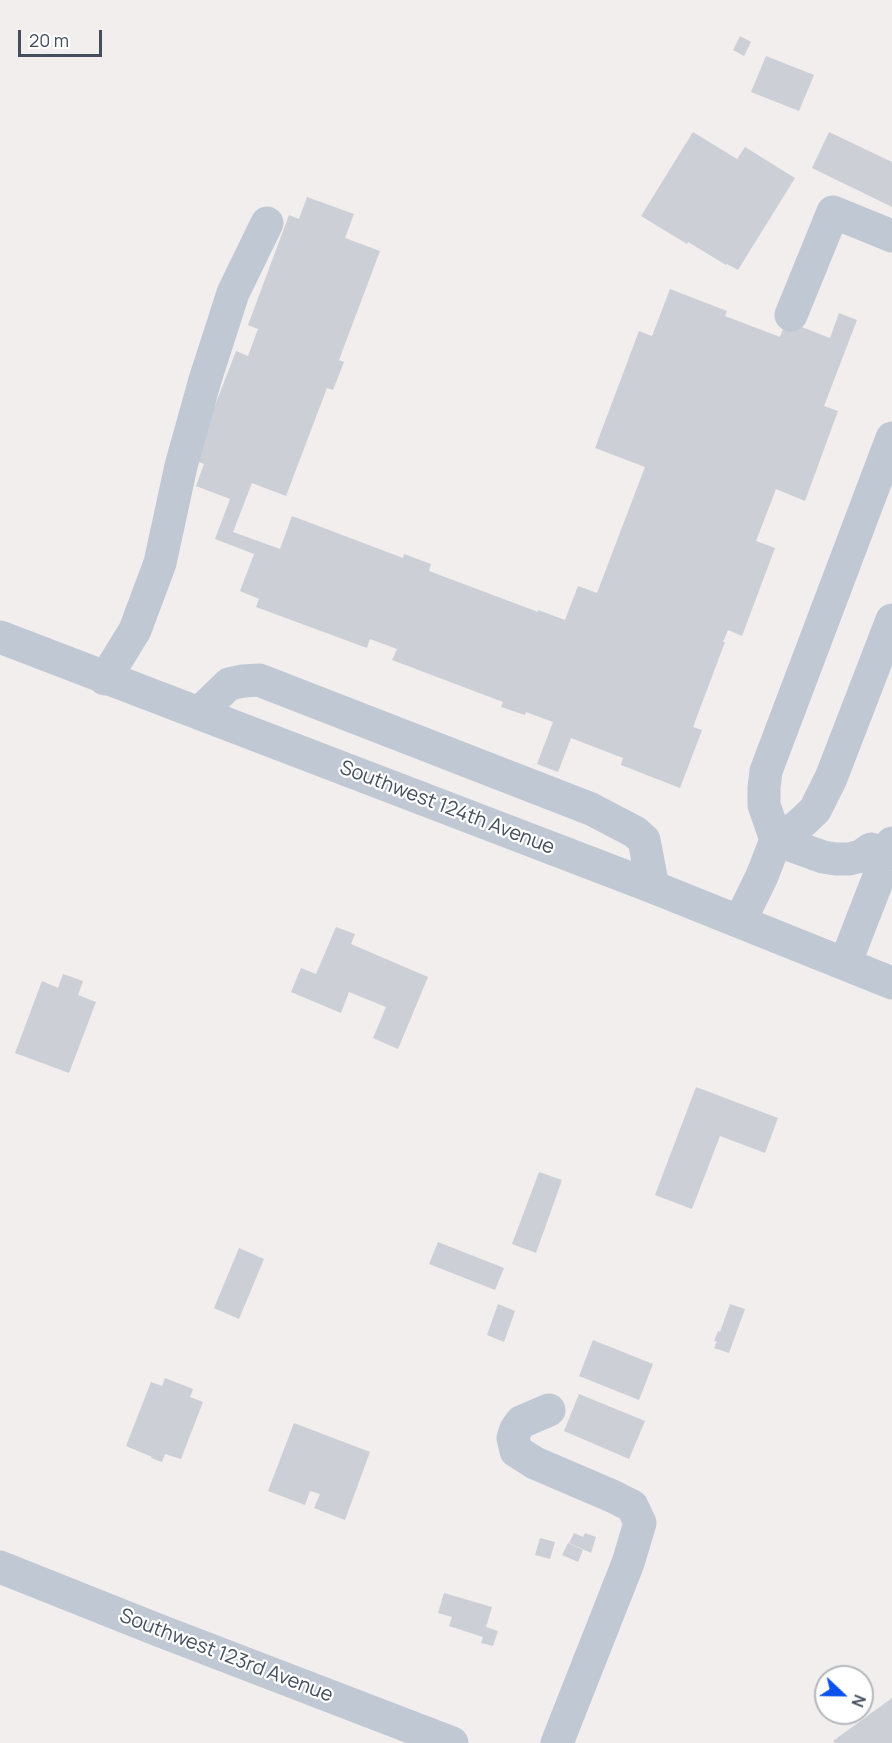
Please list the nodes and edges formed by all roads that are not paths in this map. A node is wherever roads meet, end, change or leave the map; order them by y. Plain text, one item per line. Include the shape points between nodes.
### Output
1 (267, 223) dead end
2 (892, 236) edge
3 (791, 315) dead end
4 (892, 438) edge
5 (892, 620) edge
6 (0, 637) edge
7 (105, 679) junction
8 (199, 713) junction
9 (831, 778) junction
10 (776, 840) junction
11 (890, 849) edge
12 (823, 857) junction
13 (653, 888) junction
14 (740, 921) junction
15 (845, 964) junction
16 (892, 983) edge
17 (549, 1410) dead end
18 (0, 1567) edge
19 (453, 1743) edge
20 (557, 1743) edge

1 - 7 street via 233,293 205,380 160,563 135,630
2 - 3 street via 833,212
4 - 10 street via 766,771 764,805
5 - 9 street
6 - 7 street, Southwest 124th Avenue
7 - 8 street, Southwest 124th Avenue
8 - 13 street, Southwest 124th Avenue
8 - 13 street via 229,684 259,680 591,809 635,832 644,840
9 - 10 street via 815,810
9 - 12 street
10 - 12 street
10 - 14 street
11 - 12 street via 871,849 849,859
11 - 15 street
13 - 14 street, Southwest 124th Avenue
14 - 15 street, Southwest 124th Avenue
15 - 16 street, Southwest 124th Avenue
17 - 20 street via 521,1422 513,1438 516,1451 632,1506 640,1523
18 - 19 street, Southwest 123rd Avenue

